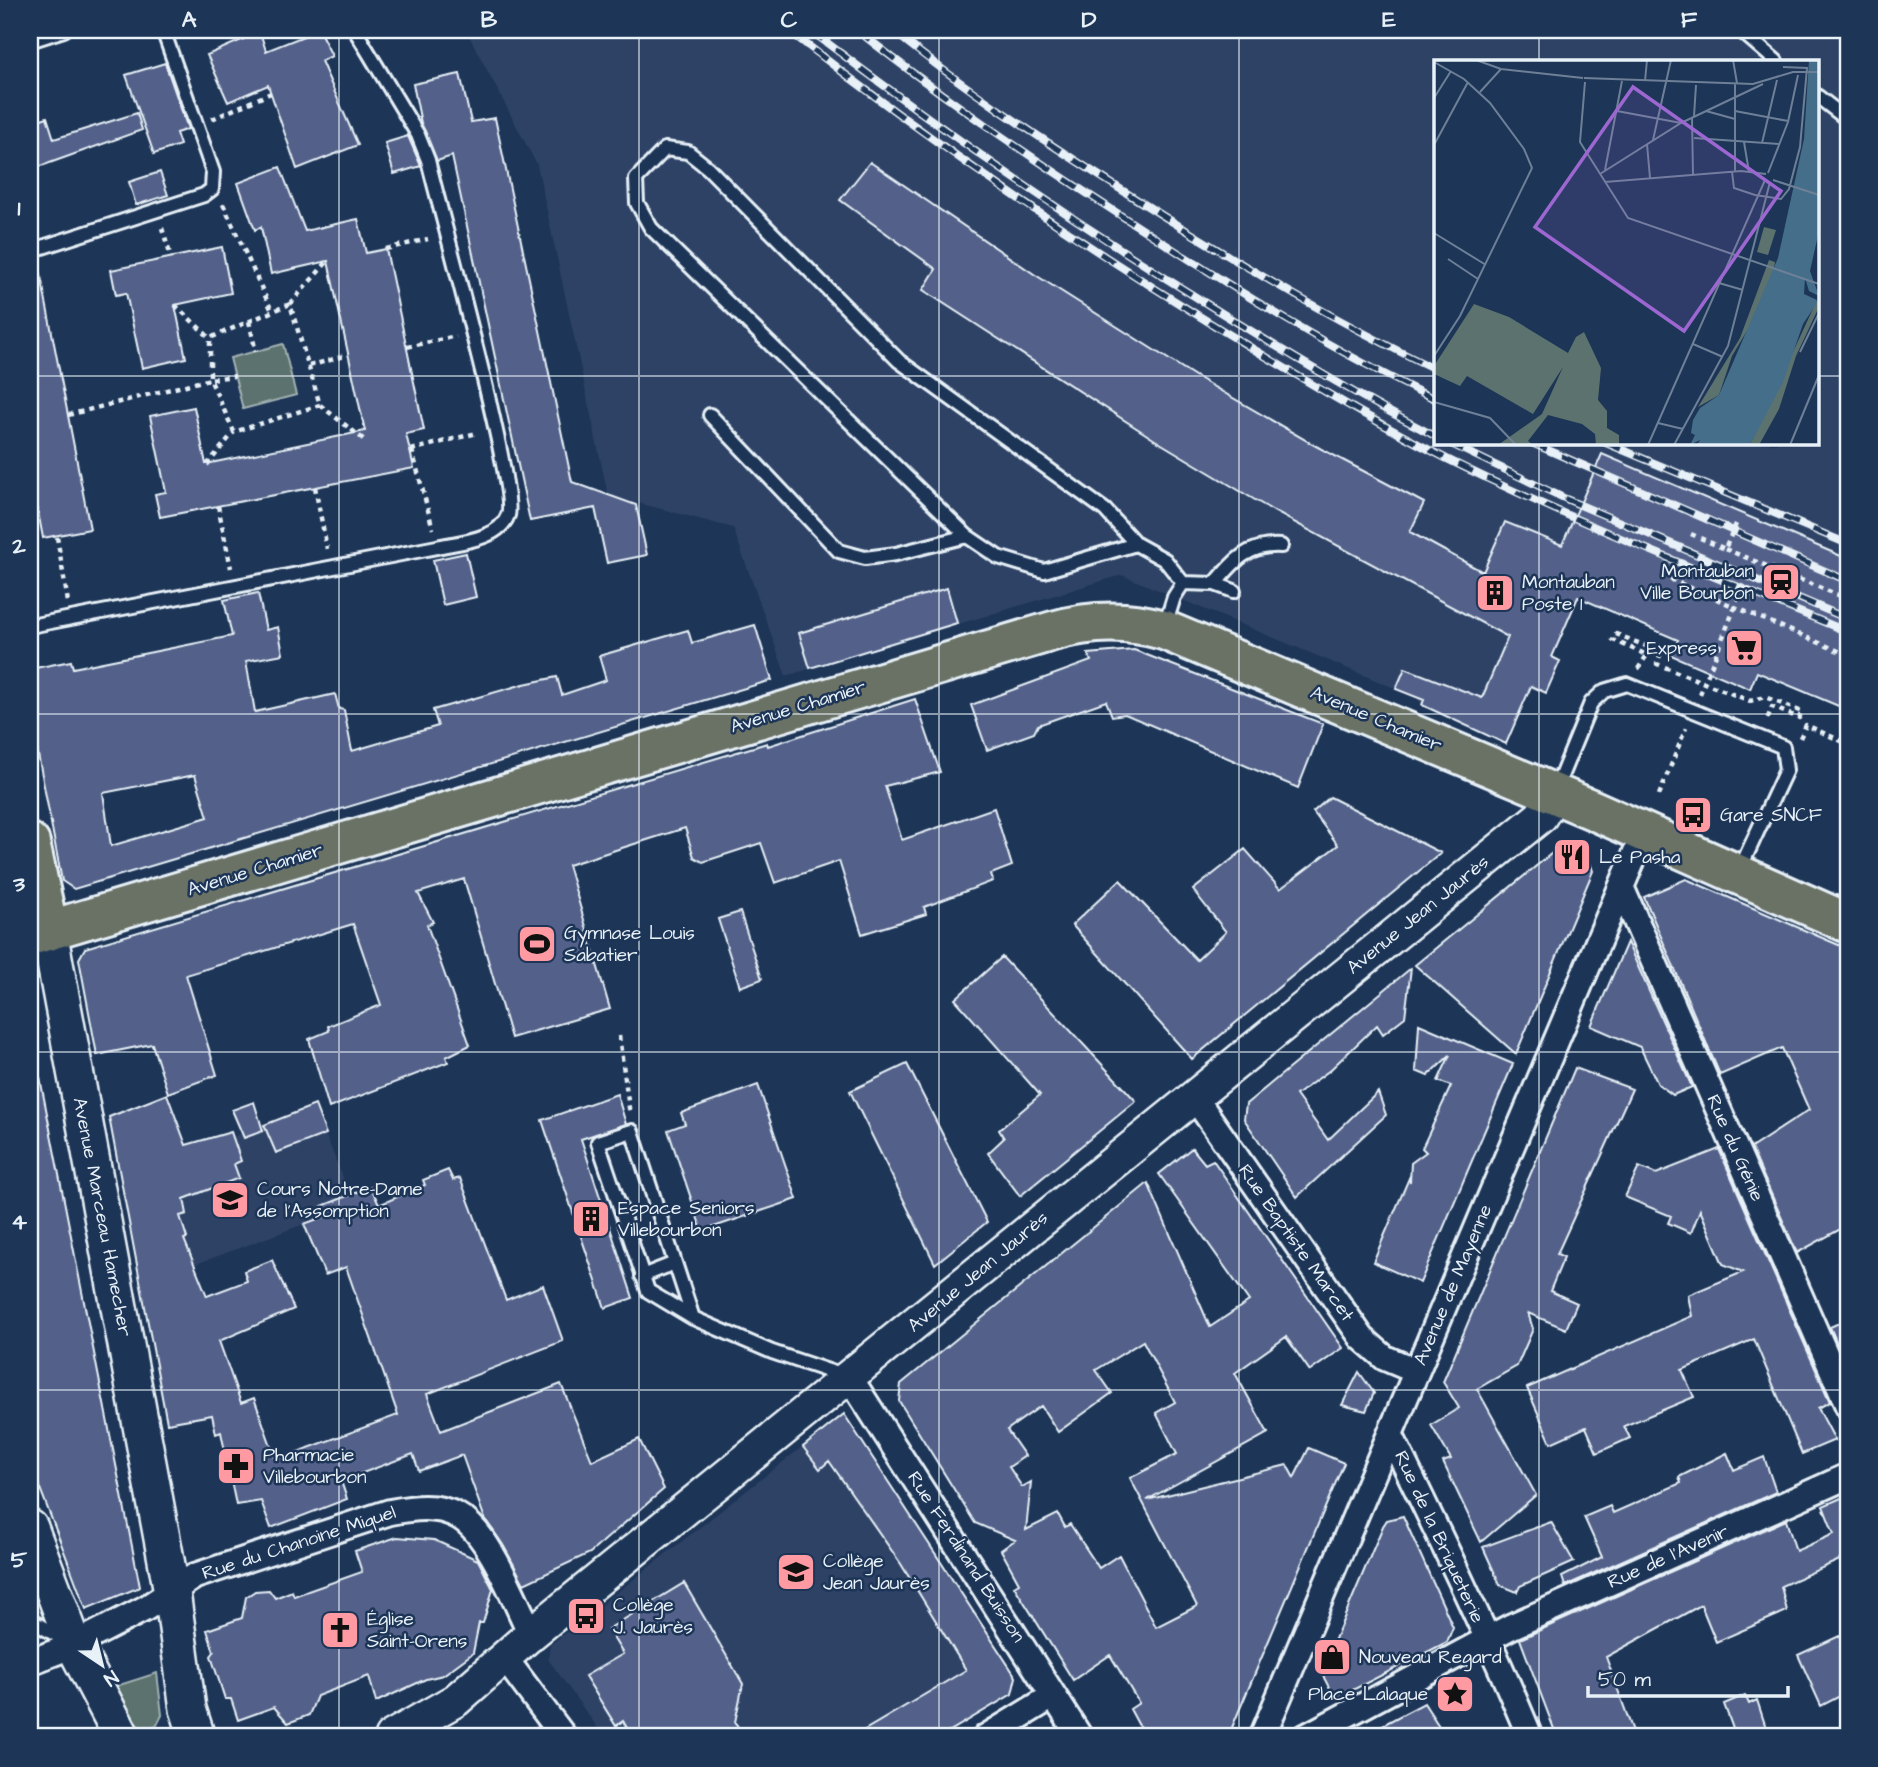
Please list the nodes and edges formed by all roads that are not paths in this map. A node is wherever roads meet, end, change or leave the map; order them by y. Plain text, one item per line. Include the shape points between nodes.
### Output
1 (64, 30) edge
2 (163, 30) edge
3 (355, 30) edge
4 (1740, 30) edge
5 (30, 41) edge
6 (1775, 60) edge
7 (1818, 97) edge
8 (1848, 120) edge
9 (30, 251) edge
10 (710, 415) dead end
11 (967, 536) junction
12 (1136, 544) junction
13 (1282, 546) dead end
14 (1183, 583) junction
15 (1215, 584) junction
16 (1234, 590) dead end
17 (35, 624) edge
18 (1164, 630) junction
19 (1554, 794) junction
20 (1644, 833) junction
21 (30, 843) edge
22 (1738, 873) junction
23 (1622, 889) junction
24 (1848, 923) edge
25 (39, 934) edge
26 (1193, 1095) junction
27 (675, 1262) junction
28 (642, 1276) junction
29 (693, 1318) junction
30 (1416, 1371) junction
31 (850, 1378) junction
32 (1848, 1406) edge
33 (1390, 1434) junction
34 (1848, 1476) edge
35 (30, 1528) edge
36 (172, 1592) junction
37 (30, 1620) edge
38 (531, 1634) junction
39 (1488, 1640) junction
40 (74, 1646) junction
41 (504, 1657) junction
42 (30, 1662) edge
43 (1053, 1696) junction
44 (122, 1737) edge
45 (197, 1737) edge
46 (391, 1737) edge
47 (564, 1737) edge
48 (986, 1737) edge
49 (1080, 1737) edge
50 (1262, 1737) edge
51 (1305, 1737) edge
52 (1530, 1737) edge

1 - 5 lane
2 - 9 lane via 198,125 214,185 204,195
3 - 17 lane via 418,135 428,160 494,428 510,499 508,515 486,535 437,547
4 - 6 lane
7 - 8 lane
10 - 11 lane via 839,551 865,558
11 - 12 lane via 998,557 1044,571
11 - 12 lane via 651,228 637,203 636,178 665,149 688,152 708,168 899,361 1105,510
12 - 14 lane via 1165,560
13 - 15 lane via 1264,545 1244,552
14 - 15 lane
14 - 18 lane
15 - 16 lane
18 - 19 main road, Avenue Chamier
18 - 25 main road, Avenue Chamier via 1117,621 1077,625
19 - 20 main road, Avenue Chamier
19 - 22 lane via 1591,703 1604,691 1627,684 1783,747 1786,770
19 - 26 street, Avenue Jean Jaurès via 1541,816
20 - 22 main road, Avenue Chamier
20 - 23 street, Avenue de Mayenne
21 - 25 main road, Avenue Marceau Hamecher
22 - 24 main road, Avenue Chamier
23 - 30 street, Avenue de Mayenne
23 - 32 street, Rue du Génie
25 - 36 main road, Avenue Marceau Hamecher
26 - 30 street, Rue Baptiste Marcet via 1362,1338 1385,1358
26 - 31 street, Avenue Jean Jaurès
27 - 28 lane
27 - 28 lane via 632,1131 598,1142
27 - 29 lane
28 - 29 lane via 648,1291
29 - 31 lane via 772,1352
30 - 33 street, Avenue de Mayenne
31 - 38 street, Avenue Jean Jaurès
31 - 43 street, Rue Ferdinand Buisson
33 - 39 street, Rue de la Briqueterie
33 - 50 street, Avenue de Mayenne
34 - 39 street, Rue de l'Avenir
35 - 40 main road
36 - 38 street, Rue du Chanoine Miquel via 195,1576 419,1506 458,1516 481,1537
36 - 40 street, Rue du Chanoine Miquel
36 - 45 main road, Avenue Marceau Hamecher via 188,1709
37 - 40 lane
38 - 41 street, Avenue Jean Jaurès
39 - 51 street
39 - 52 street
40 - 42 street, Rue du Chanoine Miquel
40 - 44 main road
41 - 46 street, Avenue Jean Jaurès via 456,1700
41 - 47 street
43 - 48 street
43 - 49 street, Rue Ferdinand Buisson

